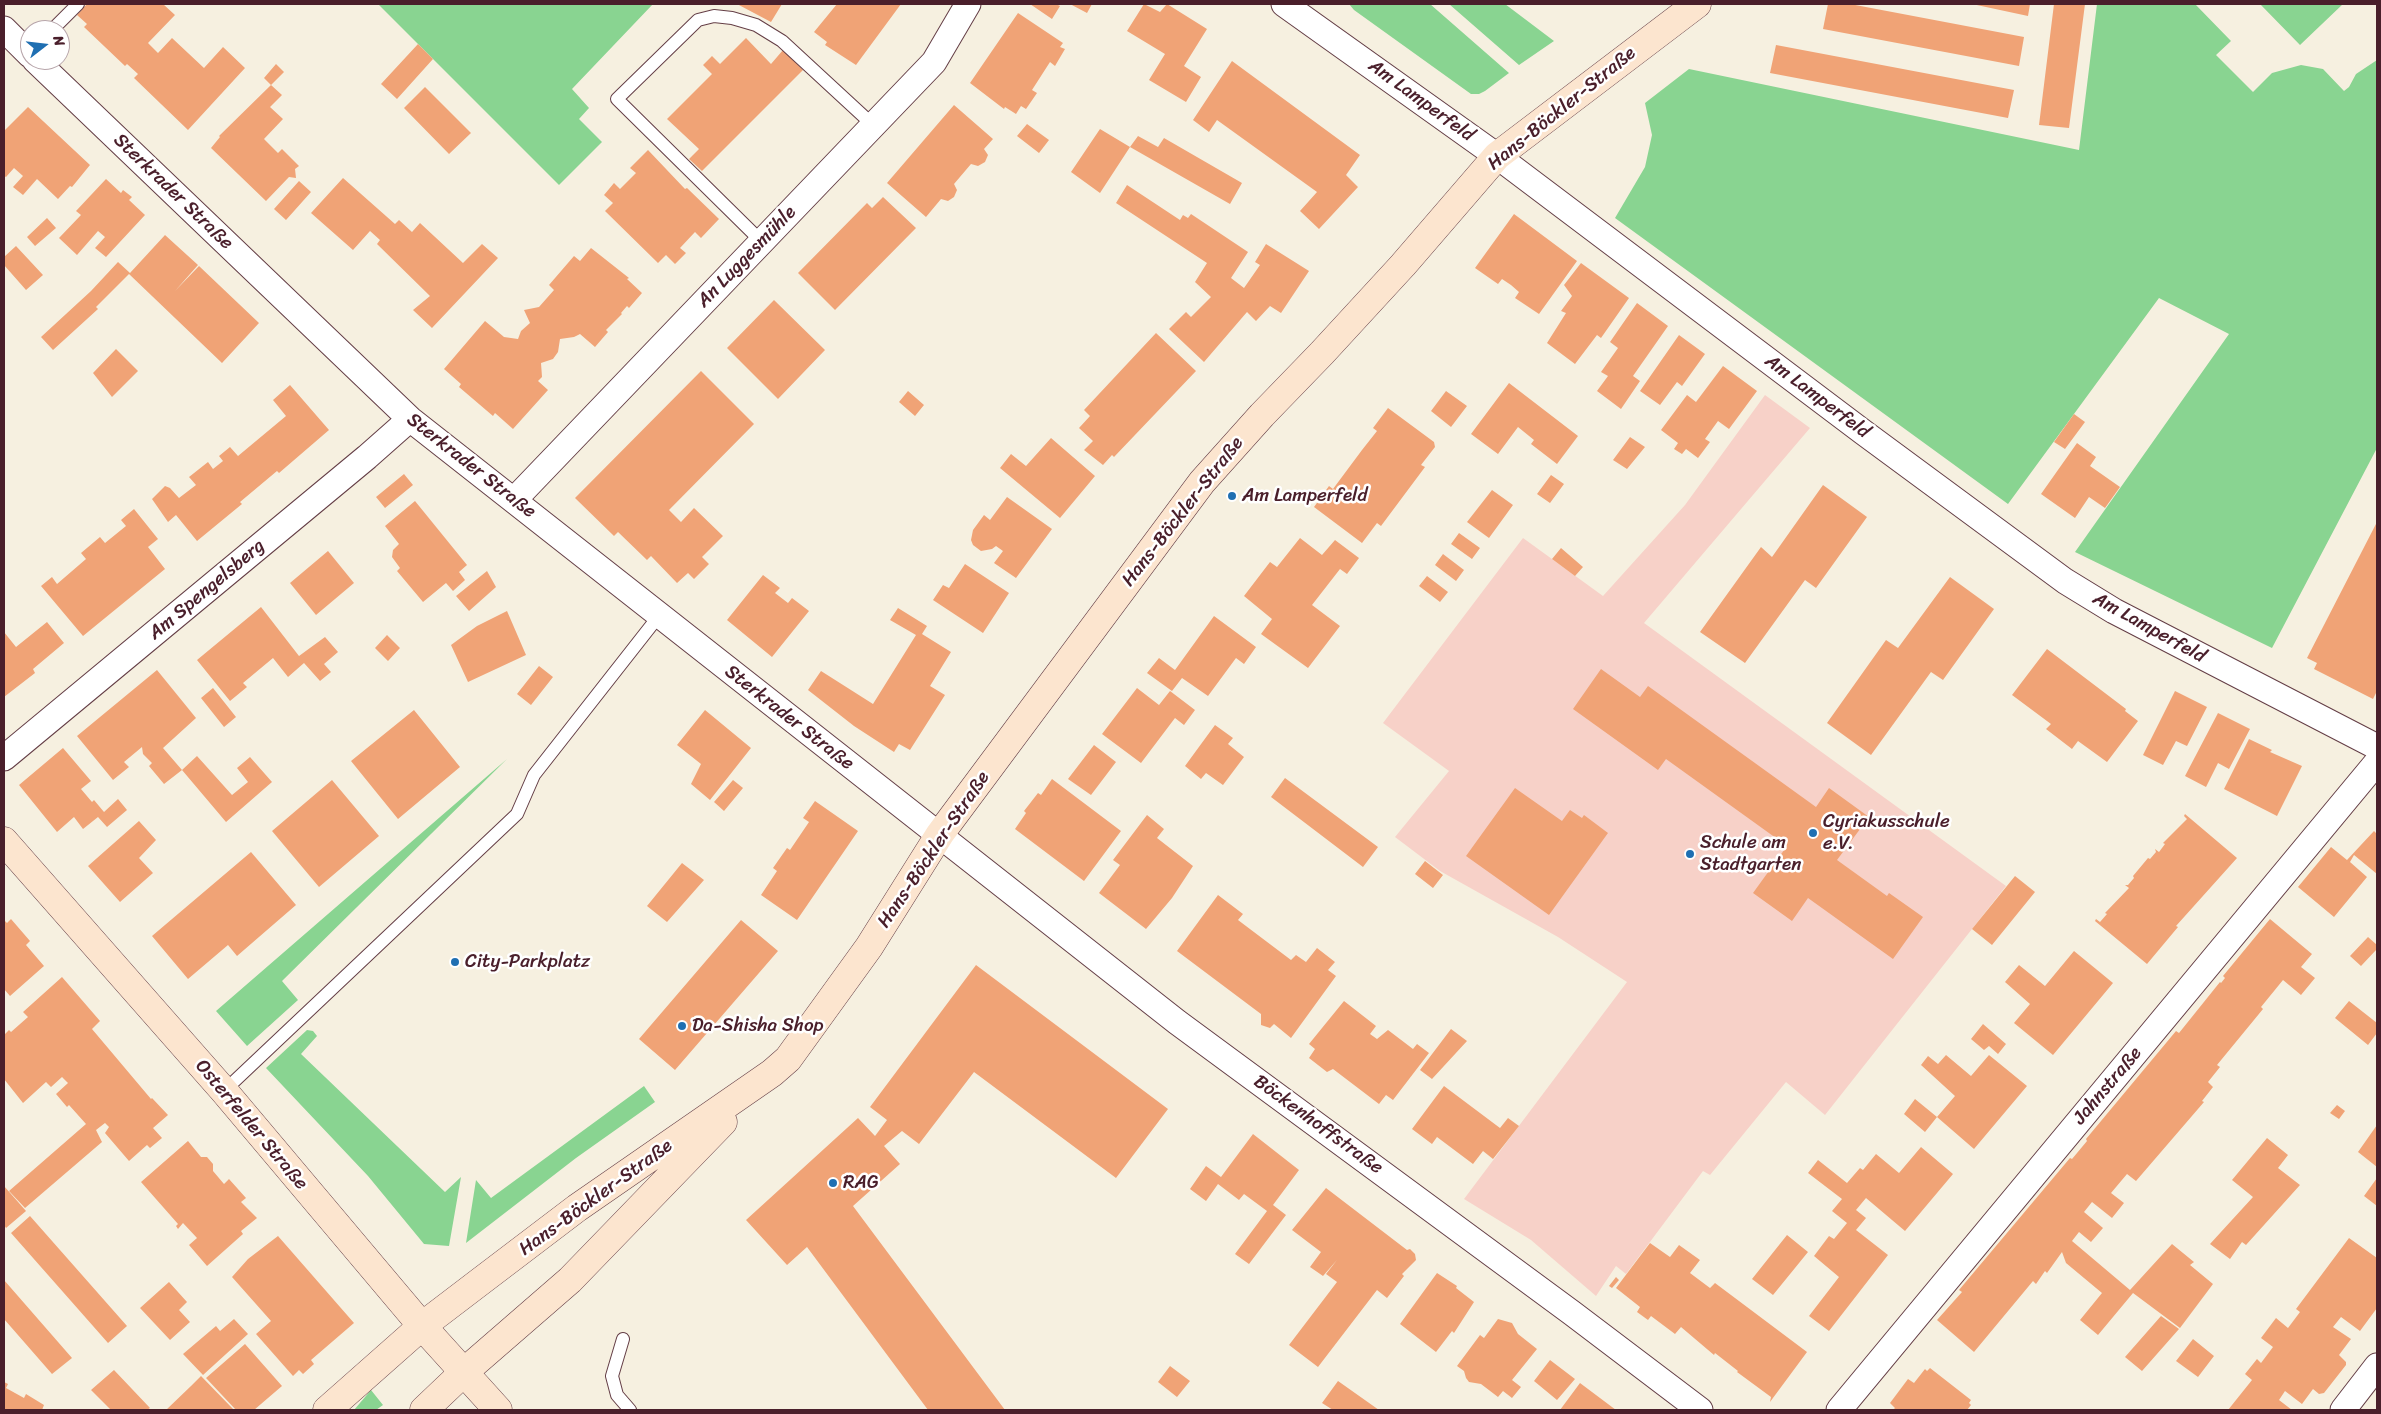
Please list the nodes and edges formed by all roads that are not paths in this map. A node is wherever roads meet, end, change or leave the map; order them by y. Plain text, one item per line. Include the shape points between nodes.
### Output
1 (78, 4) edge
2 (968, 4) edge
3 (1697, 4) edge
4 (1294, 6) edge
5 (62, 20) edge
6 (4, 29) edge
7 (20, 44) edge
8 (47, 70) edge
9 (873, 125) junction
10 (1497, 156) junction
11 (762, 242) junction
12 (410, 420) junction
13 (514, 500) junction
14 (658, 616) junction
15 (2377, 747) edge
16 (4, 758) edge
17 (2377, 762) edge
18 (940, 834) junction
19 (4, 841) edge
20 (772, 1073) junction
21 (224, 1091) junction
22 (422, 1326) junction
23 (623, 1339) dead end
24 (2377, 1366) edge
25 (464, 1372) junction
26 (1690, 1407) edge
27 (327, 1410) edge
28 (424, 1410) edge
29 (498, 1410) edge
30 (630, 1410) edge
31 (1839, 1410) edge
32 (2343, 1410) edge

1 - 5 lane
2 - 9 street, An Luggesmühle via 934,62
3 - 10 main road, Hans-Böckler-Straße
4 - 10 street, Am Lamperfeld
6 - 7 street, Sterkrader Straße
8 - 12 street, Sterkrader Straße
9 - 11 street, An Luggesmühle
9 - 11 lane via 782,41 756,25 714,16 698,20 617,99
10 - 15 street, Am Lamperfeld via 2065,581 2114,612
10 - 18 main road, Hans-Böckler-Straße via 1403,264 1202,482
11 - 13 street, An Luggesmühle
12 - 13 street, Sterkrader Straße
12 - 16 street, Am Spengelsberg
13 - 14 street, Sterkrader Straße
14 - 18 street, Sterkrader Straße
14 - 21 lane via 534,775 517,814
17 - 31 street, Jahnstraße
18 - 20 main road, Hans-Böckler-Straße via 870,947 788,1059
18 - 26 street, Böckenhoffstraße via 1177,1022 1564,1307
19 - 21 main road, Osterfelder Straße
20 - 22 main road, Hans-Böckler-Straße via 577,1208
20 - 25 main road, Hans-Böckler-Straße via 570,1280
21 - 22 main road, Osterfelder Straße
22 - 25 main road, Osterfelder Straße
22 - 27 main road, Hans-Böckler-Straße
23 - 30 lane via 612,1376 617,1395
24 - 32 street
25 - 28 main road, Hans-Böckler-Straße
25 - 29 main road, Osterfelder Straße

